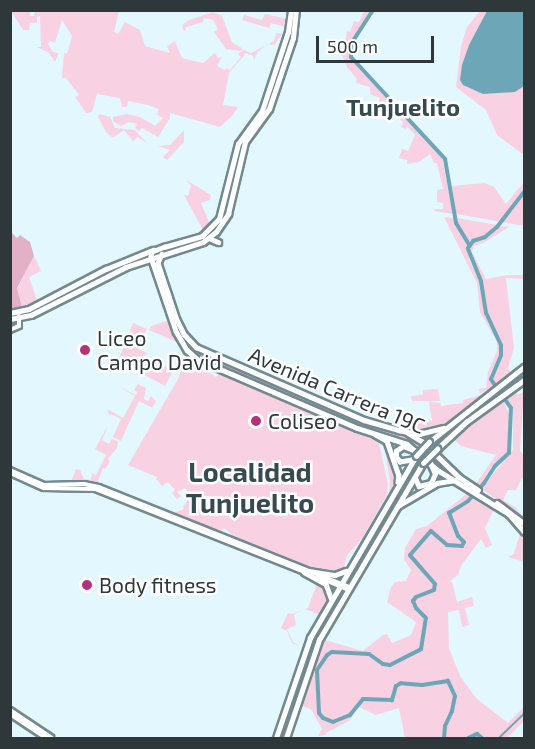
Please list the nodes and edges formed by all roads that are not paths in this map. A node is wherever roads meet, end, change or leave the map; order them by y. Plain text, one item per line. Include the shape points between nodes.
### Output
1 (291, 10) edge
2 (296, 10) edge
3 (214, 230) junction
4 (208, 239) junction
5 (219, 242) dead end
6 (165, 247) junction
7 (162, 254) junction
8 (150, 260) junction
9 (16, 317) edge
10 (10, 319) edge
11 (10, 330) edge
12 (525, 367) edge
13 (525, 380) edge
14 (475, 406) junction
15 (475, 416) junction
16 (451, 425) junction
17 (398, 430) junction
18 (375, 434) junction
19 (415, 455) junction
20 (430, 463) junction
21 (10, 472) edge
22 (416, 473) junction
23 (455, 480) junction
24 (397, 487) junction
25 (56, 488) junction
26 (472, 488) junction
27 (480, 493) junction
28 (59, 495) dead end
29 (392, 495) junction
30 (394, 510) junction
31 (525, 523) edge
32 (525, 531) edge
33 (359, 552) junction
34 (350, 567) junction
35 (307, 572) junction
36 (344, 587) junction
37 (329, 603) junction
38 (327, 621) junction
39 (326, 628) junction
40 (310, 645) junction
41 (305, 650) junction
42 (293, 691) junction
43 (295, 699) junction
44 (296, 711) junction
45 (10, 712) edge
46 (46, 738) edge
47 (52, 738) edge
48 (277, 738) edge
49 (285, 738) edge

1 - 3 main road via 288,32 264,107 239,142 224,209
2 - 3 main road via 293,35 268,112 246,141 228,212
3 - 4 main road
3 - 6 main road
4 - 5 main road
4 - 7 main road
6 - 8 main road via 152,252
6 - 9 main road via 106,269
7 - 8 main road
7 - 17 main road, Avenida Carrera 19C via 159,266 181,328 194,346 210,356
8 - 9 main road via 109,275 26,317
8 - 18 main road, Avenida Carrera 19C via 187,350 209,366
9 - 10 main road
9 - 11 main road via 17,328
12 - 14 main road
13 - 15 main road
14 - 15 main road via 488,403
14 - 16 main road
15 - 22 main road, bridge
16 - 17 main road via 421,434
16 - 19 main road, bridge
17 - 26 main road, Avenida Carrera 19C via 422,442
18 - 19 main road, Avenida Carrera 19C via 408,444
18 - 24 main road via 387,441 399,475
19 - 20 main road, Avenida Carrera 19C
19 - 24 main road
20 - 22 main road via 435,474 430,484 416,484
20 - 23 main road, Avenida Carrera 19C
21 - 25 main road via 37,486
21 - 35 main road via 43,485 99,487
22 - 30 main road
23 - 26 main road, Avenida Carrera 19C
23 - 30 main road via 437,483
24 - 29 main road
25 - 28 main road
25 - 35 main road via 95,489
26 - 27 main road
27 - 31 main road
27 - 32 main road via 511,515
29 - 30 main road via 389,505
29 - 33 main road
30 - 36 main road
33 - 34 main road
33 - 36 main road
34 - 35 main road via 337,575
34 - 36 main road
35 - 36 main road
35 - 37 main road via 328,586
36 - 37 main road
36 - 38 main road
36 - 39 main road
36 - 40 main road
37 - 41 main road
38 - 39 main road
38 - 43 main road
39 - 44 main road
40 - 41 main road
40 - 43 main road
41 - 42 main road
42 - 43 main road
42 - 48 main road
43 - 44 main road
43 - 48 main road
43 - 49 main road
44 - 49 main road
45 - 46 main road
45 - 47 main road

